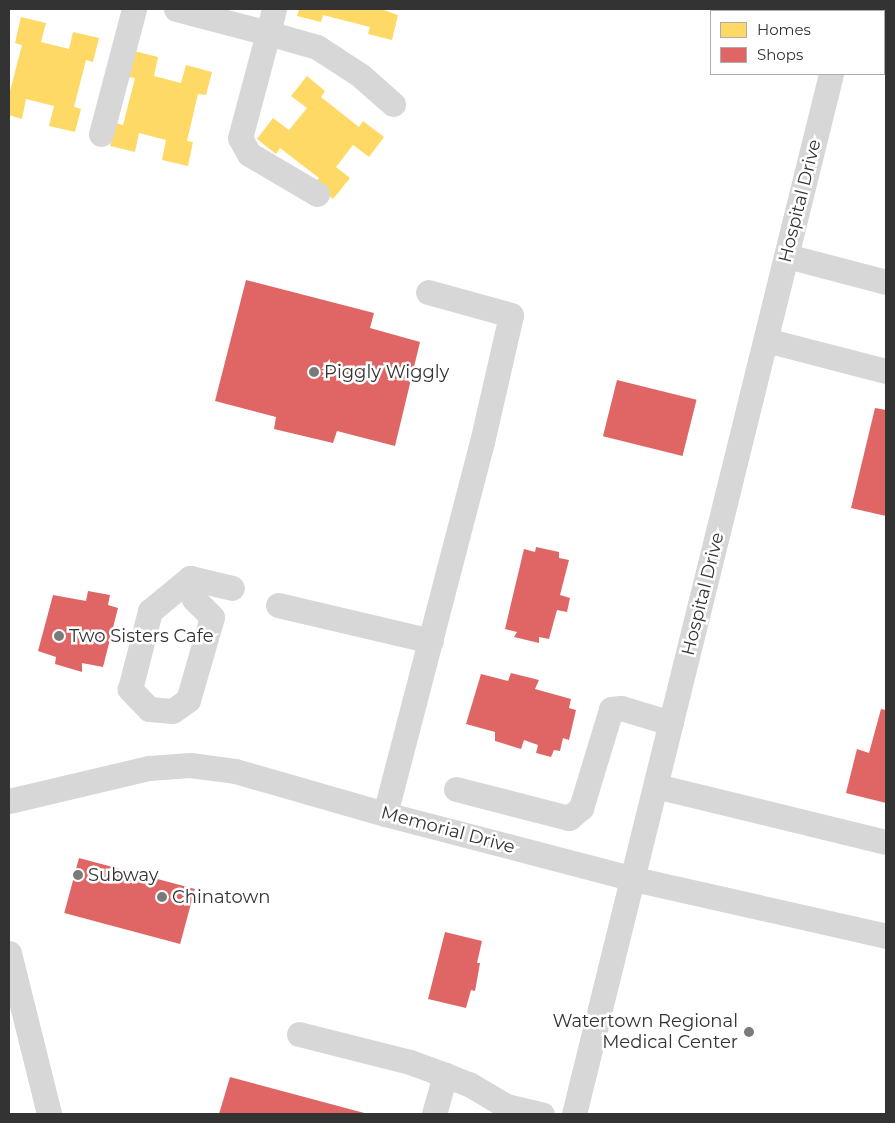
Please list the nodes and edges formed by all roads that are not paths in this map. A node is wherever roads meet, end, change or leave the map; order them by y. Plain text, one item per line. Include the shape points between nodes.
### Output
1 (134, 9) edge
2 (176, 9) edge
3 (274, 9) edge
4 (268, 33) junction
5 (831, 75) edge
6 (393, 104) dead end
7 (101, 134) dead end
8 (317, 194) dead end
9 (786, 256) junction
10 (886, 282) edge
11 (428, 292) dead end
12 (766, 340) junction
13 (886, 371) edge
14 (190, 578) junction
15 (232, 588) dead end
16 (278, 605) dead end
17 (431, 641) junction
18 (671, 722) junction
19 (656, 786) junction
20 (456, 789) dead end
21 (9, 801) edge
22 (385, 814) junction
23 (886, 842) edge
24 (634, 879) junction
25 (886, 936) edge
26 (9, 953) edge
27 (299, 1034) dead end
28 (445, 1074) junction
29 (49, 1114) edge
30 (434, 1114) edge
31 (542, 1114) edge
32 (574, 1114) edge

1 - 7 street
2 - 4 street
3 - 4 street
4 - 6 street via 317,47 360,75
4 - 8 street via 240,138 249,154
5 - 9 street, Hospital Drive
9 - 10 street
9 - 12 street, Hospital Drive
11 - 17 street via 511,315
12 - 13 street
12 - 18 street, Hospital Drive
14 - 14 street via 150,611 130,689 149,708 172,711 188,700 212,617 194,598
14 - 15 street
16 - 17 street
17 - 22 street
18 - 19 street, Hospital Drive
18 - 20 street via 621,708 610,709 581,808 569,818
19 - 23 street
19 - 24 street, Hospital Drive
21 - 22 street, Memorial Drive via 149,768 190,765 235,771
22 - 24 street, Memorial Drive
24 - 25 street, Memorial Drive
24 - 32 street, Hospital Drive
26 - 29 street
27 - 28 street
28 - 30 street
28 - 31 street via 506,1106

